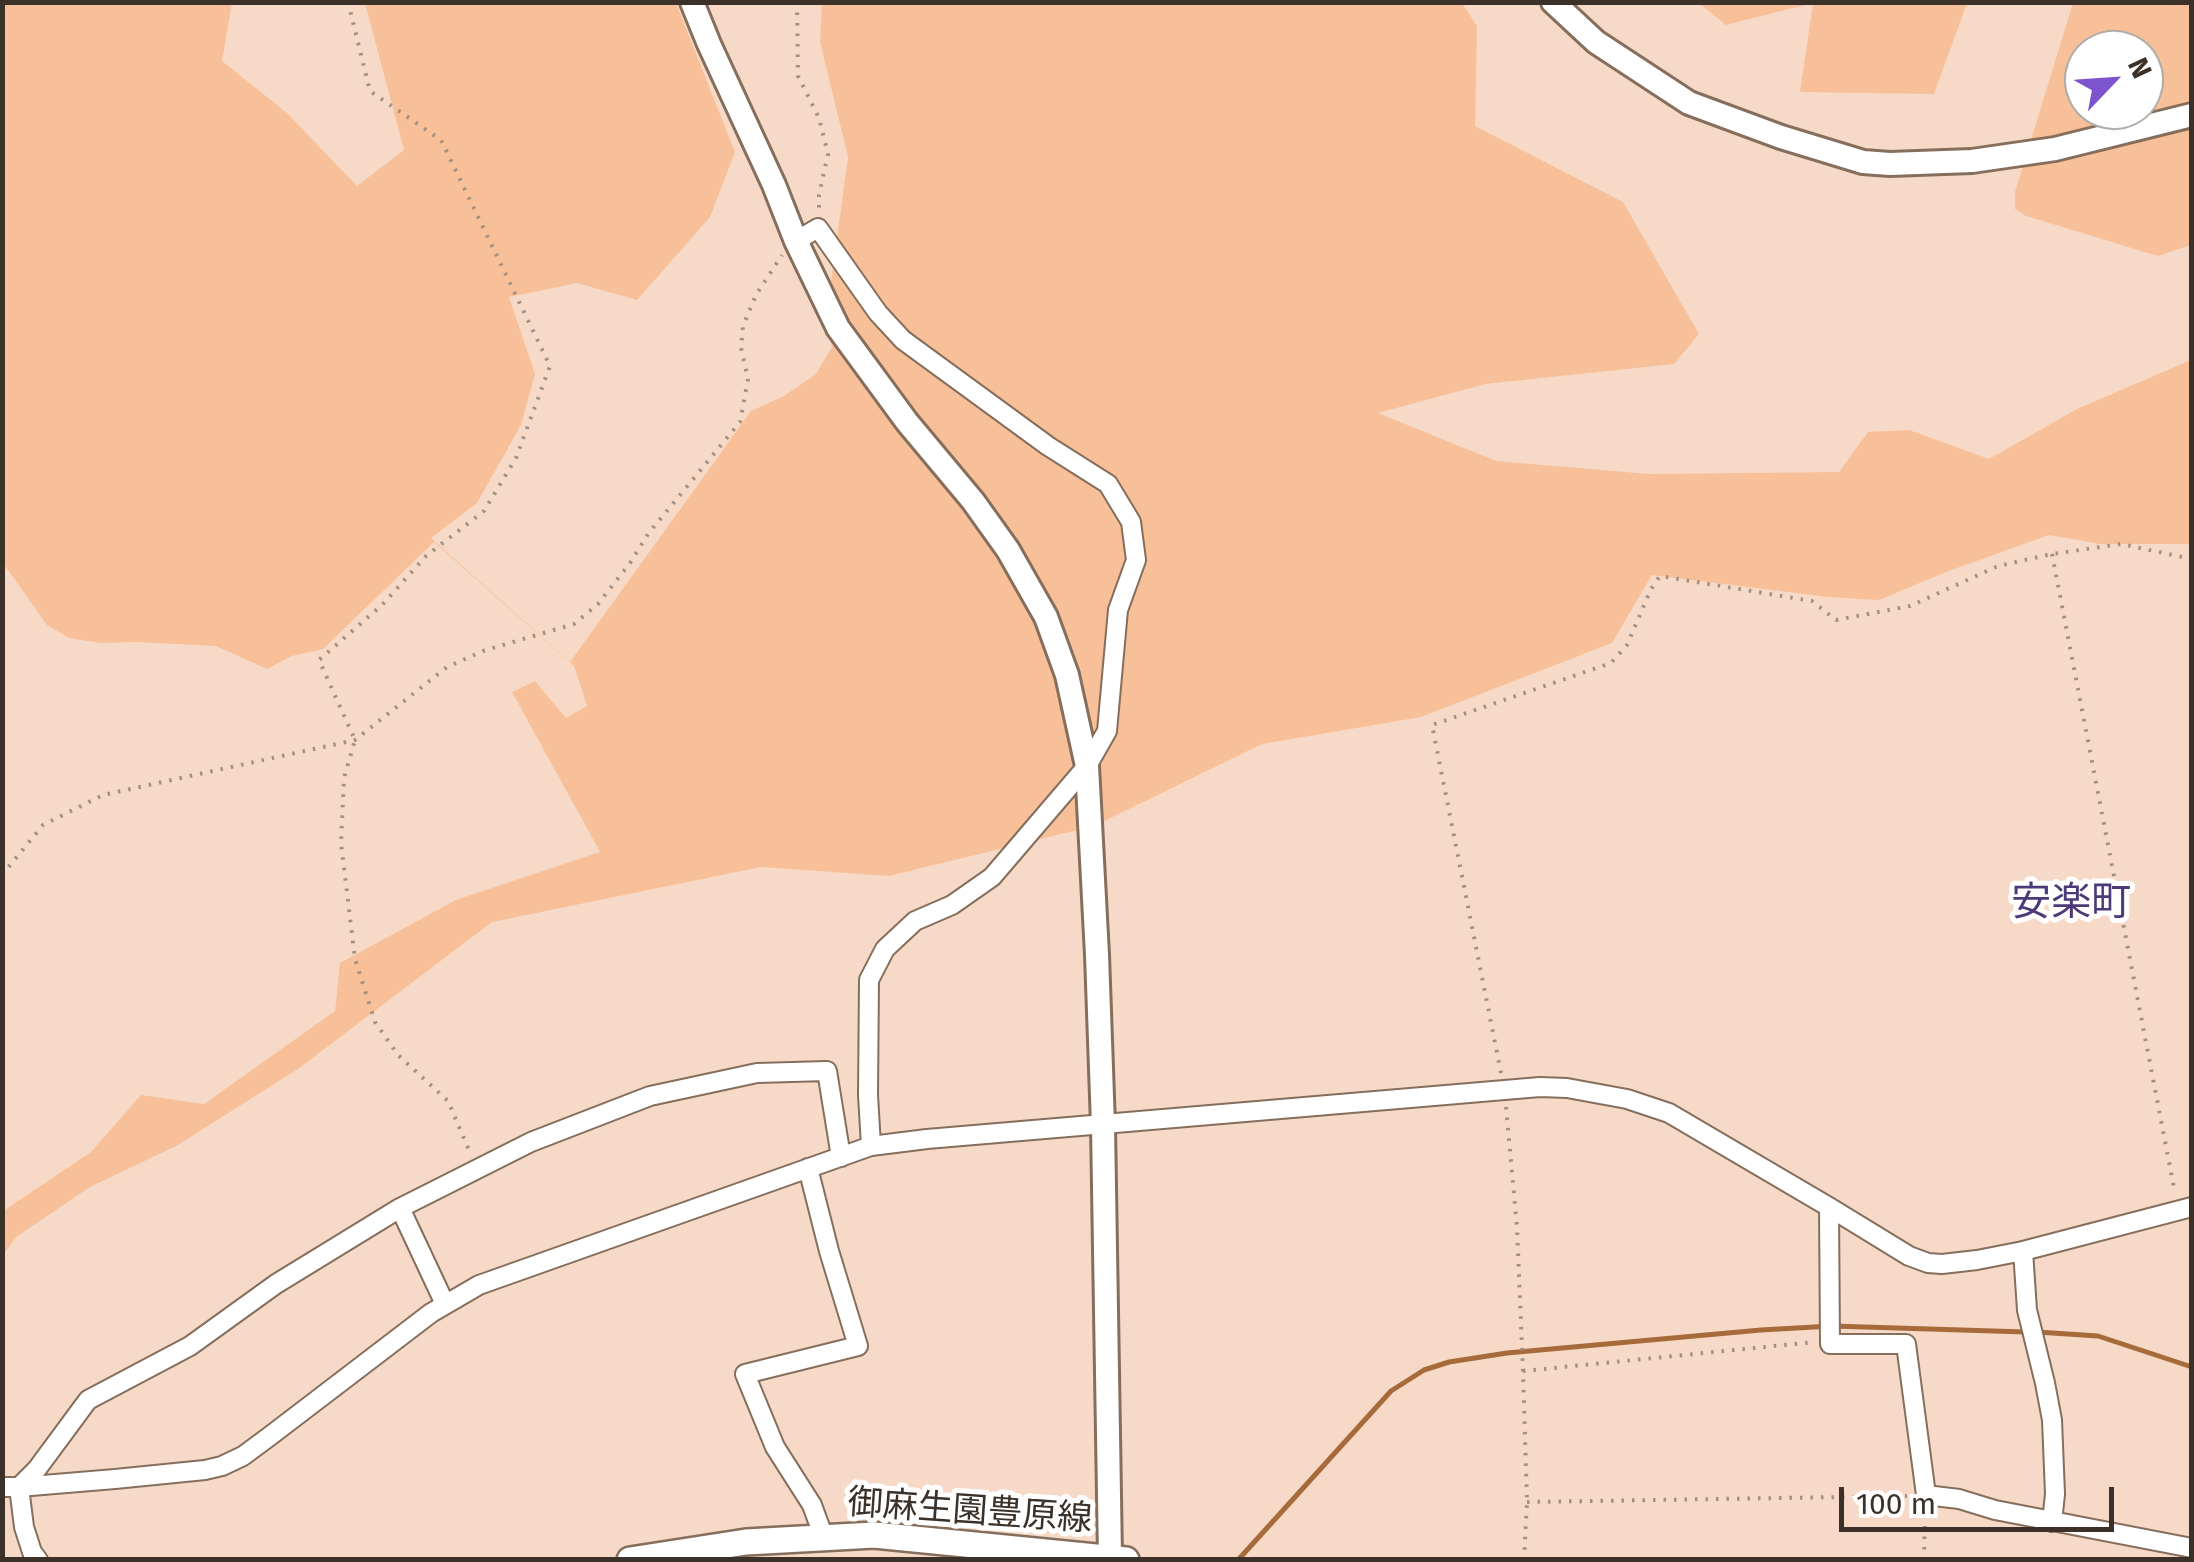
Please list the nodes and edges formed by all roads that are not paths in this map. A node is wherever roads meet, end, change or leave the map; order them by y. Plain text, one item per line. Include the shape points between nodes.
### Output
1 (692, 2) edge
2 (1553, 2) edge
3 (2192, 115) edge
4 (796, 242) junction
5 (1087, 766) junction
6 (1102, 1126) junction
7 (871, 1146) junction
8 (841, 1158) junction
9 (808, 1168) junction
10 (1829, 1207) junction
11 (400, 1208) junction
12 (2185, 1209) edge
13 (2023, 1250) junction
14 (445, 1304) junction
15 (11, 1487) edge
16 (2052, 1522) junction
17 (824, 1538) junction
18 (2192, 1548) edge
19 (1118, 1558) edge
20 (38, 1560) edge
21 (630, 1560) edge

1 - 4 street
2 - 3 street via 1596,42 1689,102 1863,162 1924,164 2022,154
4 - 5 street via 838,328 973,500 1046,617 1067,674
4 - 5 street via 818,228 903,340 1108,484 1131,522 1136,560 1118,610 1107,731
5 - 6 street
5 - 7 street via 992,878 916,921 885,949 869,980
6 - 7 street
6 - 10 street via 1566,1088 1649,1106 1692,1125
6 - 19 street
7 - 8 street
8 - 9 street
8 - 11 street via 827,1071 756,1073 650,1096 531,1142
9 - 14 street via 479,1285
9 - 17 street via 858,1346 745,1374
10 - 13 street via 1928,1263
10 - 16 street via 1830,1344 1906,1344 1926,1495
11 - 14 street
11 - 15 street via 190,1346 88,1400 37,1469
12 - 13 street
13 - 16 street via 2027,1310 2052,1420
14 - 15 street via 222,1466
15 - 20 street
16 - 18 street
17 - 19 main road, 御麻生園豊原線 via 874,1535
17 - 21 main road, 御麻生園豊原線

